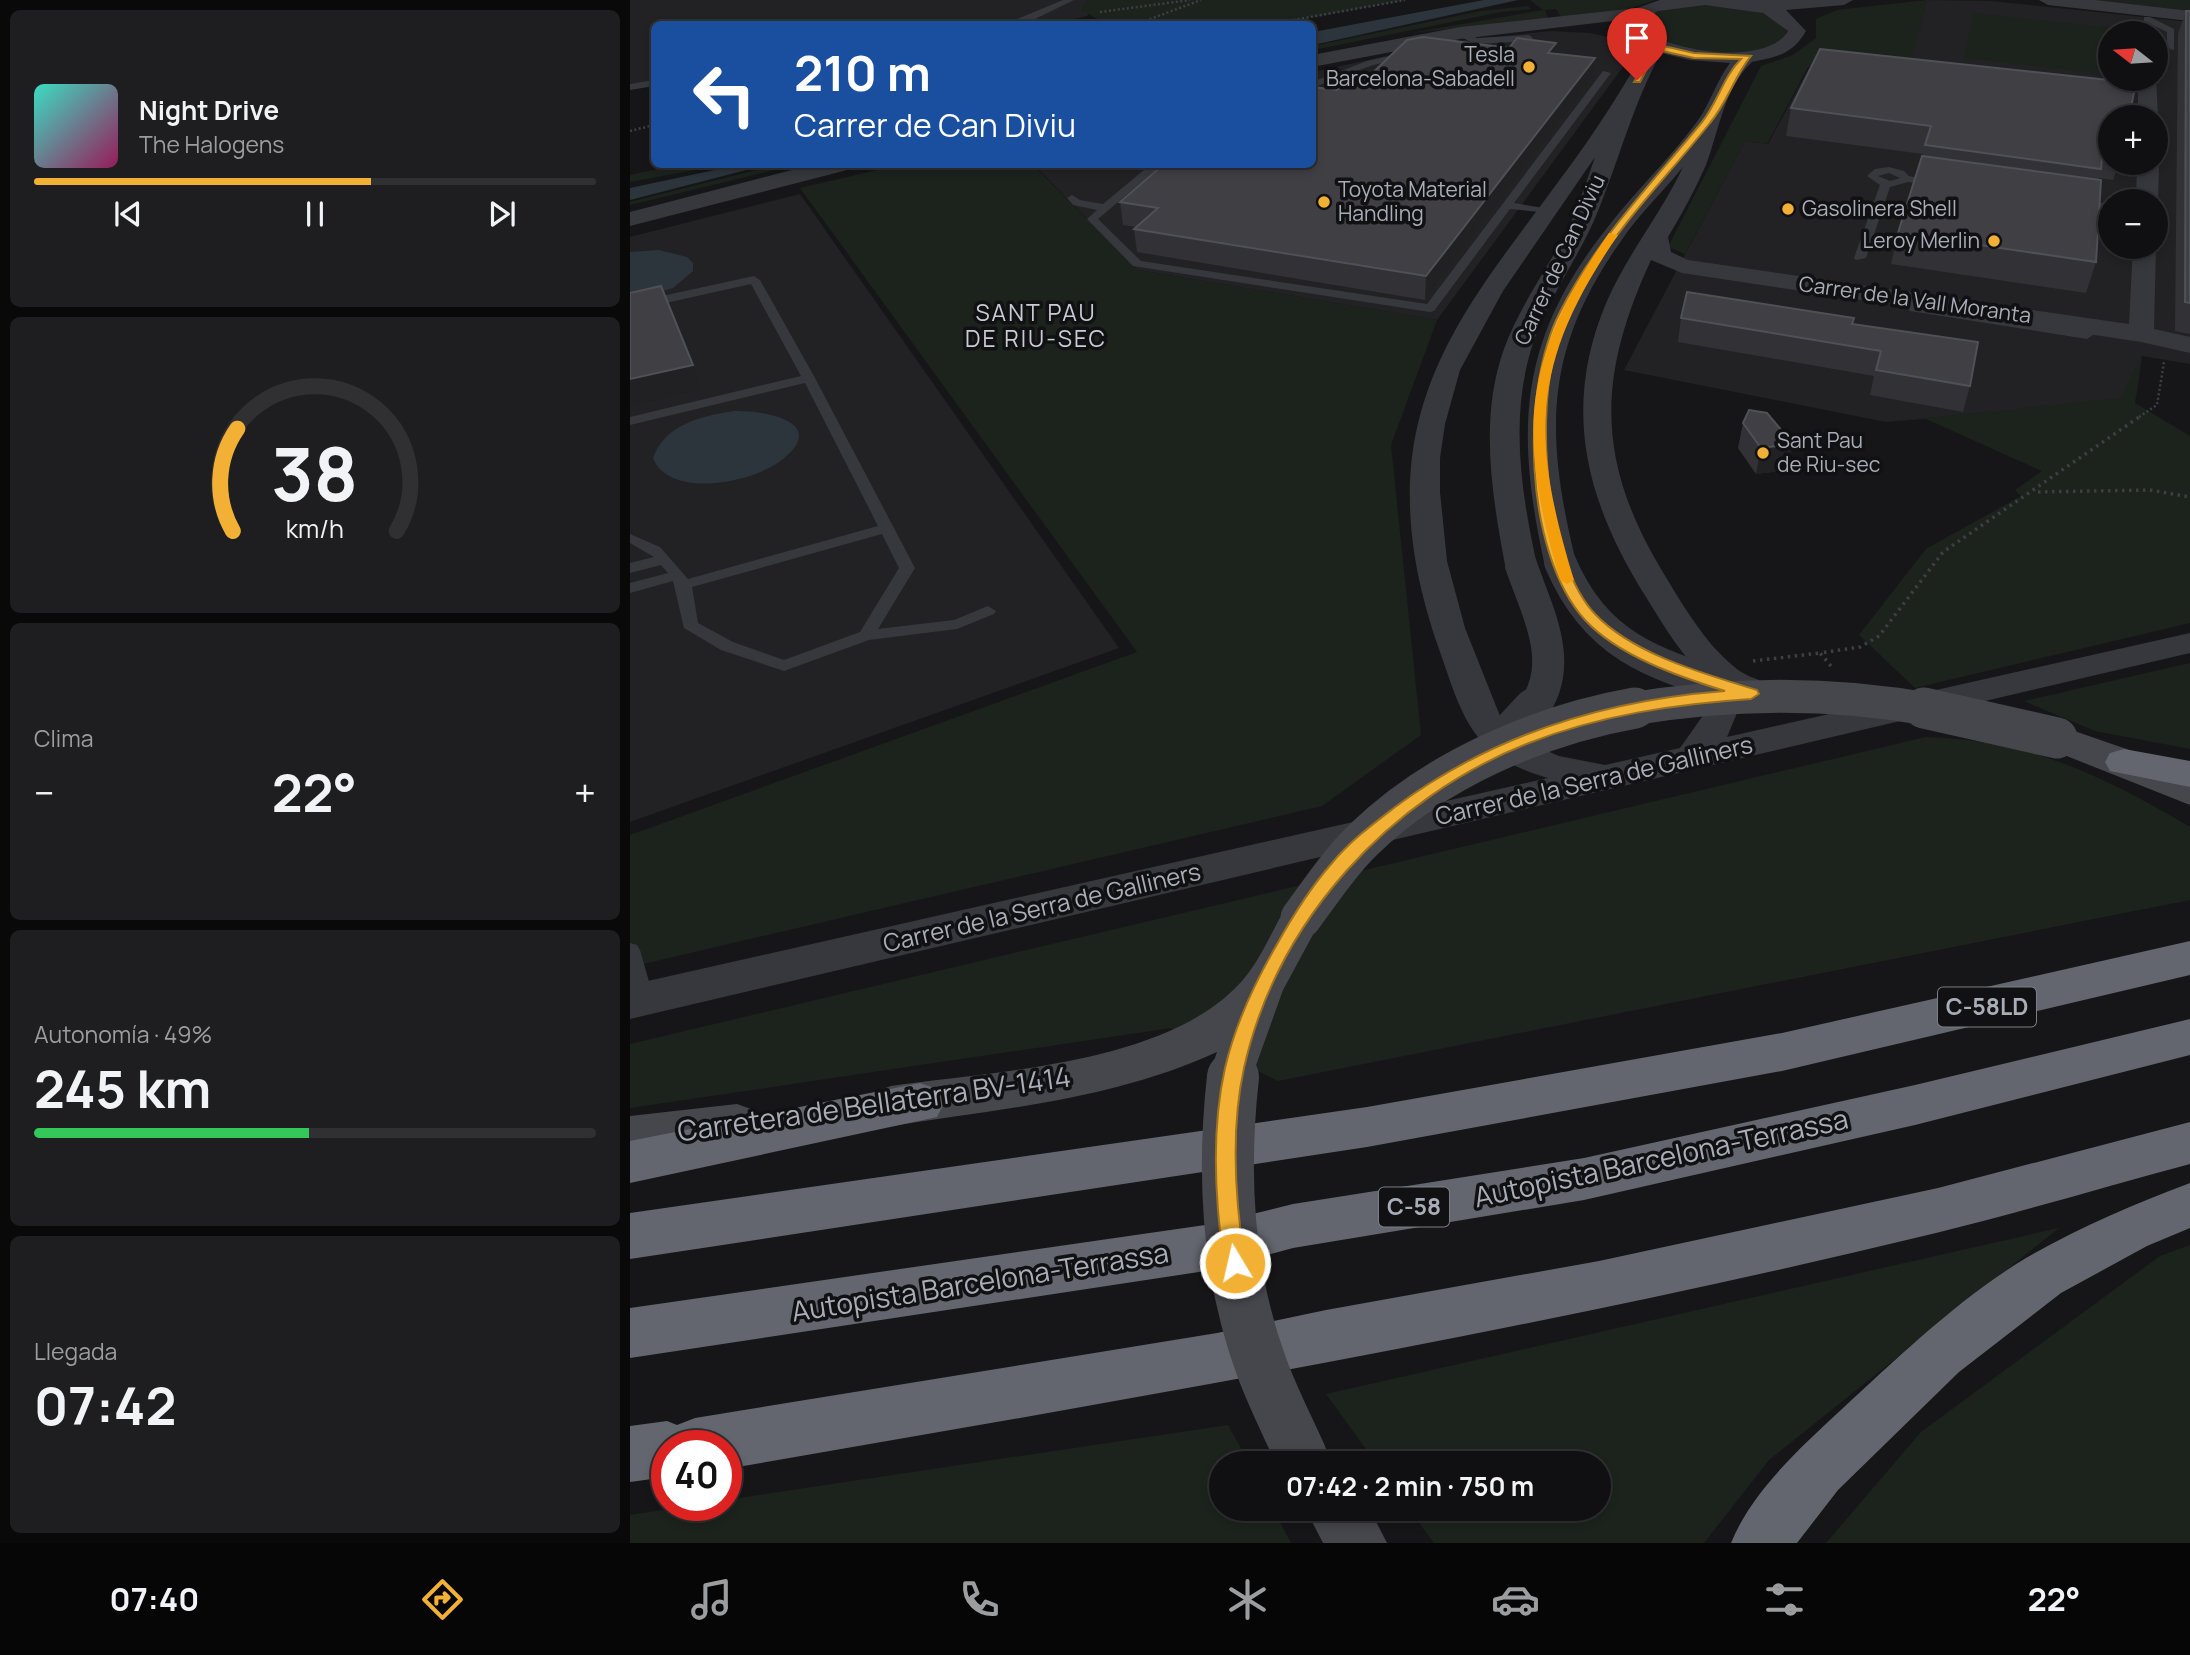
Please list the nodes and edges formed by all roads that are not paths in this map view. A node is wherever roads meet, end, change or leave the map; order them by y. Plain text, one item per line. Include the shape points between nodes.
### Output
1 (1070, 0) edge
2 (1843, 0) edge
3 (2048, 0) edge
4 (1817, 4) junction
5 (1754, 6) junction
6 (1637, 13) junction
7 (2190, 16) edge
8 (1022, 21) edge
9 (2147, 21) edge
10 (1791, 22) junction
11 (1542, 23) junction
12 (2168, 29) edge
13 (1631, 32) junction
14 (1461, 38) junction
15 (1529, 38) edge
16 (1655, 47) junction
17 (2171, 48) dead end
18 (1747, 56) junction
19 (1316, 60) edge
20 (1606, 73) dead end
21 (1316, 83) edge
22 (651, 84) edge
23 (630, 87) edge
24 (1630, 94) junction
25 (1709, 119) junction
26 (828, 168) edge
27 (1153, 168) edge
28 (1906, 179) junction
29 (1886, 183) junction
30 (1947, 184) edge
31 (1072, 198) dead end
32 (2070, 201) edge
33 (1507, 205) junction
34 (2098, 205) edge
35 (1105, 208) junction
36 (1546, 211) junction
37 (630, 219) edge
38 (1656, 237) junction
39 (1860, 258) dead end
40 (2144, 259) edge
41 (1808, 285) junction
42 (630, 307) edge
43 (2141, 334) junction
44 (2087, 335) dead end
45 (2178, 343) edge
46 (809, 378) junction
47 (630, 421) edge
48 (886, 528) junction
49 (630, 538) edge
50 (665, 559) junction
51 (630, 568) edge
52 (680, 580) junction
53 (630, 588) edge
54 (988, 611) dead end
55 (866, 635) junction
56 (2190, 643) edge
57 (1739, 687) junction
58 (1876, 716) junction
59 (1487, 739) junction
60 (1690, 759) junction
61 (2124, 762) junction
62 (2190, 774) edge
63 (1615, 777) junction
64 (2190, 792) edge
65 (1424, 820) junction
66 (630, 950) edge
67 (2190, 958) edge
68 (1261, 989) junction
69 (637, 1001) edge
70 (2190, 1037) edge
71 (920, 1103) junction
72 (630, 1136) edge
73 (2190, 1143) edge
74 (630, 1162) edge
75 (2190, 1205) edge
76 (630, 1236) edge
77 (630, 1333) edge
78 (742, 1438) edge
79 (651, 1451) edge
80 (1299, 1451) edge
81 (630, 1454) edge
82 (1343, 1521) edge
83 (1357, 1543) edge
84 (1760, 1543) edge

1 - 8 lane
2 - 4 street
3 - 9 street
4 - 5 street
4 - 10 street
5 - 6 street via 1684,1
5 - 10 street
6 - 11 street
6 - 13 street via 1629,22
7 - 9 street
10 - 18 street via 1797,31 1792,42 1772,52
11 - 13 street
11 - 14 street
12 - 17 lane
13 - 16 street
14 - 15 lane
14 - 19 street
14 - 21 lane
16 - 18 street via 1694,55
16 - 24 street, Carrer de Can Diviu
18 - 25 street, Carrer de Can Diviu
20 - 33 lane
22 - 23 lane
24 - 36 street, Carrer de Can Diviu
24 - 59 street, Carrer de Can Diviu, bridge via 1580,227 1528,322 1508,388 1504,461 1508,501 1551,667 1537,708 1525,723
25 - 38 street, Carrer de Can Diviu via 1690,173
25 - 57 street, Carrer de Can Diviu, bridge via 1612,236 1563,315 1547,359 1539,455 1560,562 1590,617 1607,632 1674,670
26 - 37 street
27 - 35 lane
28 - 29 lane
28 - 29 lane via 1889,170 1872,174
28 - 30 lane
29 - 39 lane
31 - 35 lane
32 - 34 lane
33 - 35 lane via 1430,308 1137,264 1092,219
33 - 36 lane
36 - 59 street, Carrer de Can Diviu via 1474,316 1444,380 1431,426 1426,522 1432,569 1444,620
38 - 41 street, Carrer de la Vall Moranta via 1660,256 1682,266
38 - 57 street, Carrer de Can Diviu via 1611,318 1595,384 1599,453 1619,517 1649,577 1696,645
40 - 43 street
41 - 43 street, Carrer de la Vall Moranta
41 - 44 lane via 1843,296
42 - 46 lane via 754,280
43 - 45 street, Carrer de la Vall Moranta
46 - 47 lane
46 - 48 lane
48 - 52 lane
48 - 55 lane via 907,568
49 - 50 lane via 646,541
50 - 51 lane
50 - 52 lane
52 - 53 lane
52 - 55 lane via 691,625 727,646 784,666
54 - 55 lane via 957,624
56 - 58 street, Carrer de la Serra de Galliners
57 - 58 street, Carrer de Can Diviu
57 - 59 street, bridge via 1599,715 1522,740
57 - 60 street via 1726,698 1718,726
57 - 61 street, bridge via 1918,705 1989,719
58 - 60 street, Carrer de la Serra de Galliners
59 - 63 street, Carrer de Can Diviu via 1571,772
59 - 65 street via 1470,771
59 - 68 street, bridge via 1441,781 1366,837 1338,866 1301,918
60 - 63 street, Carrer de la Serra de Galliners
61 - 62 highway
61 - 64 street
63 - 65 street, Carrer de la Serra de Galliners
65 - 69 street, Carrer de la Serra de Galliners
66 - 69 lane
67 - 76 highway, C-58LD via 1782,1052 1367,1127
68 - 71 street, Carretera de Bellaterra BV-1414 via 1209,1035 1156,1059 1060,1081
68 - 80 street, bridge via 1234,1069 1225,1167 1227,1212 1238,1289 1262,1367
70 - 77 highway, Autopista Barcelona-Terrassa / C-58 via 1584,1180 1293,1226 1212,1247
71 - 72 street, Carretera de Bellaterra BV-1414
71 - 74 highway
73 - 78 highway via 1938,1210 1600,1284 1217,1359
75 - 84 highway via 2129,1230 2043,1276 1940,1354 1818,1470
79 - 81 highway
82 - 83 street

